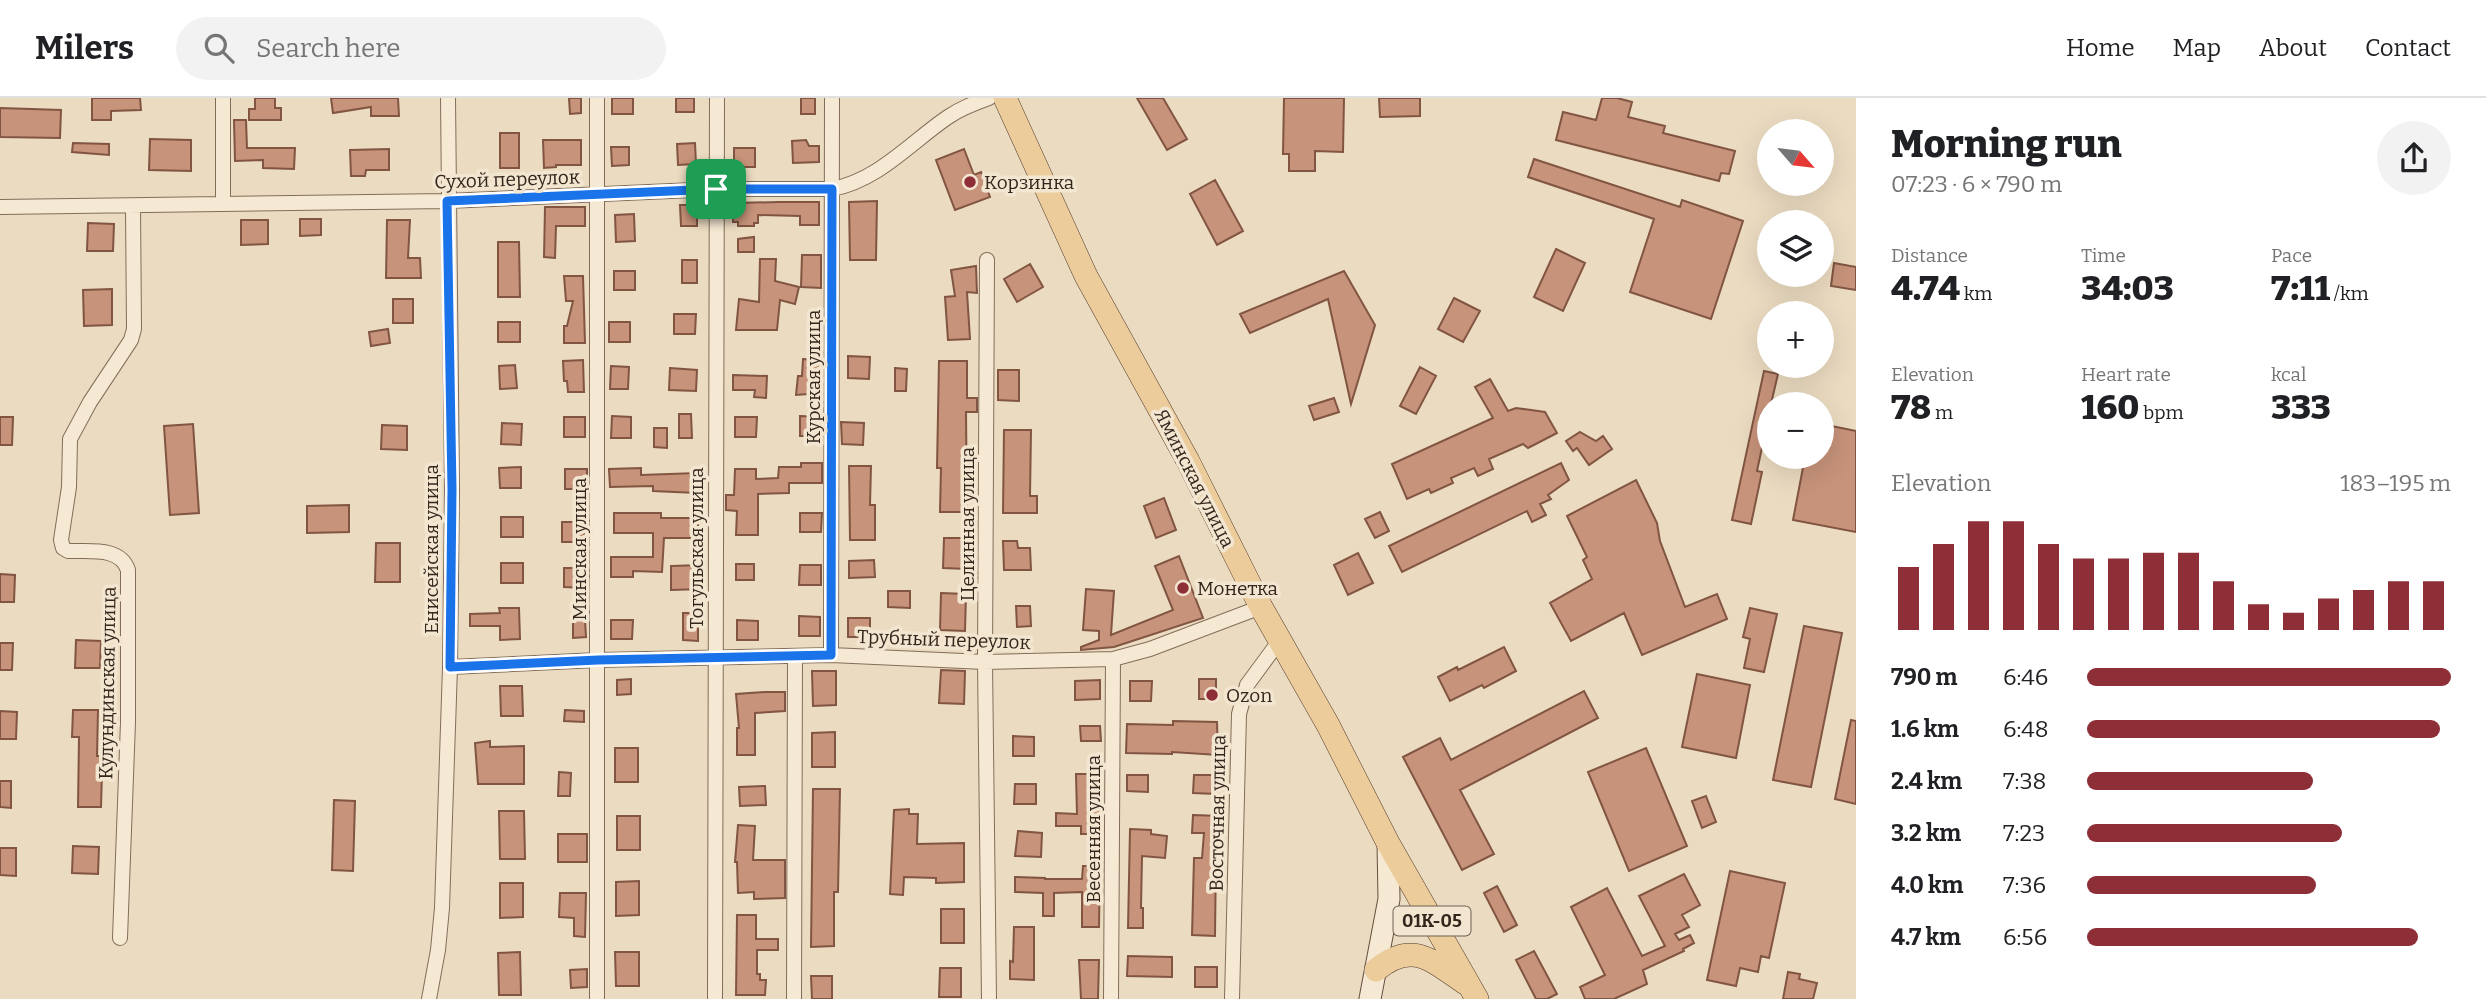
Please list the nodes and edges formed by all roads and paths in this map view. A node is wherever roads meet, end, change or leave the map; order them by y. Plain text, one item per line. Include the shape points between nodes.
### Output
1 (223, 98) edge
2 (448, 98) edge
3 (597, 98) edge
4 (717, 98) edge
5 (832, 98) edge
6 (989, 98) edge
7 (1005, 98) edge
8 (716, 189) junction
9 (832, 189) junction
10 (597, 194) junction
11 (447, 201) junction
12 (223, 204) junction
13 (133, 206) junction
14 (0, 207) edge
15 (987, 260) dead end
16 (1261, 607) junction
17 (1280, 640) junction
18 (831, 655) junction
19 (795, 656) junction
20 (715, 657) junction
21 (1113, 659) junction
22 (598, 660) junction
23 (985, 663) junction
24 (450, 667) junction
25 (1388, 843) junction
26 (120, 938) dead end
27 (1376, 970) junction
28 (1473, 992) edge
29 (429, 999) edge
30 (597, 999) edge
31 (715, 999) edge
32 (794, 999) edge
33 (989, 999) edge
34 (1111, 999) edge
35 (1232, 999) edge
36 (1370, 999) edge

1 - 12 street
2 - 11 street, Енисейская улица
3 - 10 street, Минская улица
4 - 8 street, Тогульская улица
5 - 9 street, Курская улица
6 - 9 street, Сухой переулок via 951,115 875,172
7 - 16 main road, Яминская улица via 1086,276 1188,461
8 - 9 street, Сухой переулок
8 - 10 street, Сухой переулок
8 - 20 street, Тогульская улица
9 - 18 street, Курская улица
10 - 11 street, Сухой переулок
10 - 22 street, Минская улица
11 - 12 street, Сухой переулок
11 - 24 street, Енисейская улица
12 - 13 street, Сухой переулок
13 - 14 street, Сухой переулок
13 - 26 street, Кулундинская улица via 134,329 70,439 61,540 68,551 117,555 128,570
15 - 23 street, Целинная улица
16 - 17 main road, Яминская улица
16 - 21 street, Трубный переулок
17 - 25 main road, Яминская улица
17 - 35 street, Восточная улица via 1247,685 1239,714
18 - 19 street, Трубный переулок
18 - 23 street, Трубный переулок
19 - 20 street, Трубный переулок
19 - 32 street
20 - 22 street, Трубный переулок
20 - 31 street, Тогульская улица
21 - 23 street, Трубный переулок
21 - 34 street, Весенняя улица
22 - 24 street, Трубный переулок
22 - 30 street, Минская улица
23 - 33 street, Целинная улица
24 - 29 street, Енисейская улица via 442,908
25 - 27 main road via 1389,899
25 - 28 main road, Яминская улица / 01К-05
27 - 28 main road via 1403,954 1419,956
27 - 36 main road

